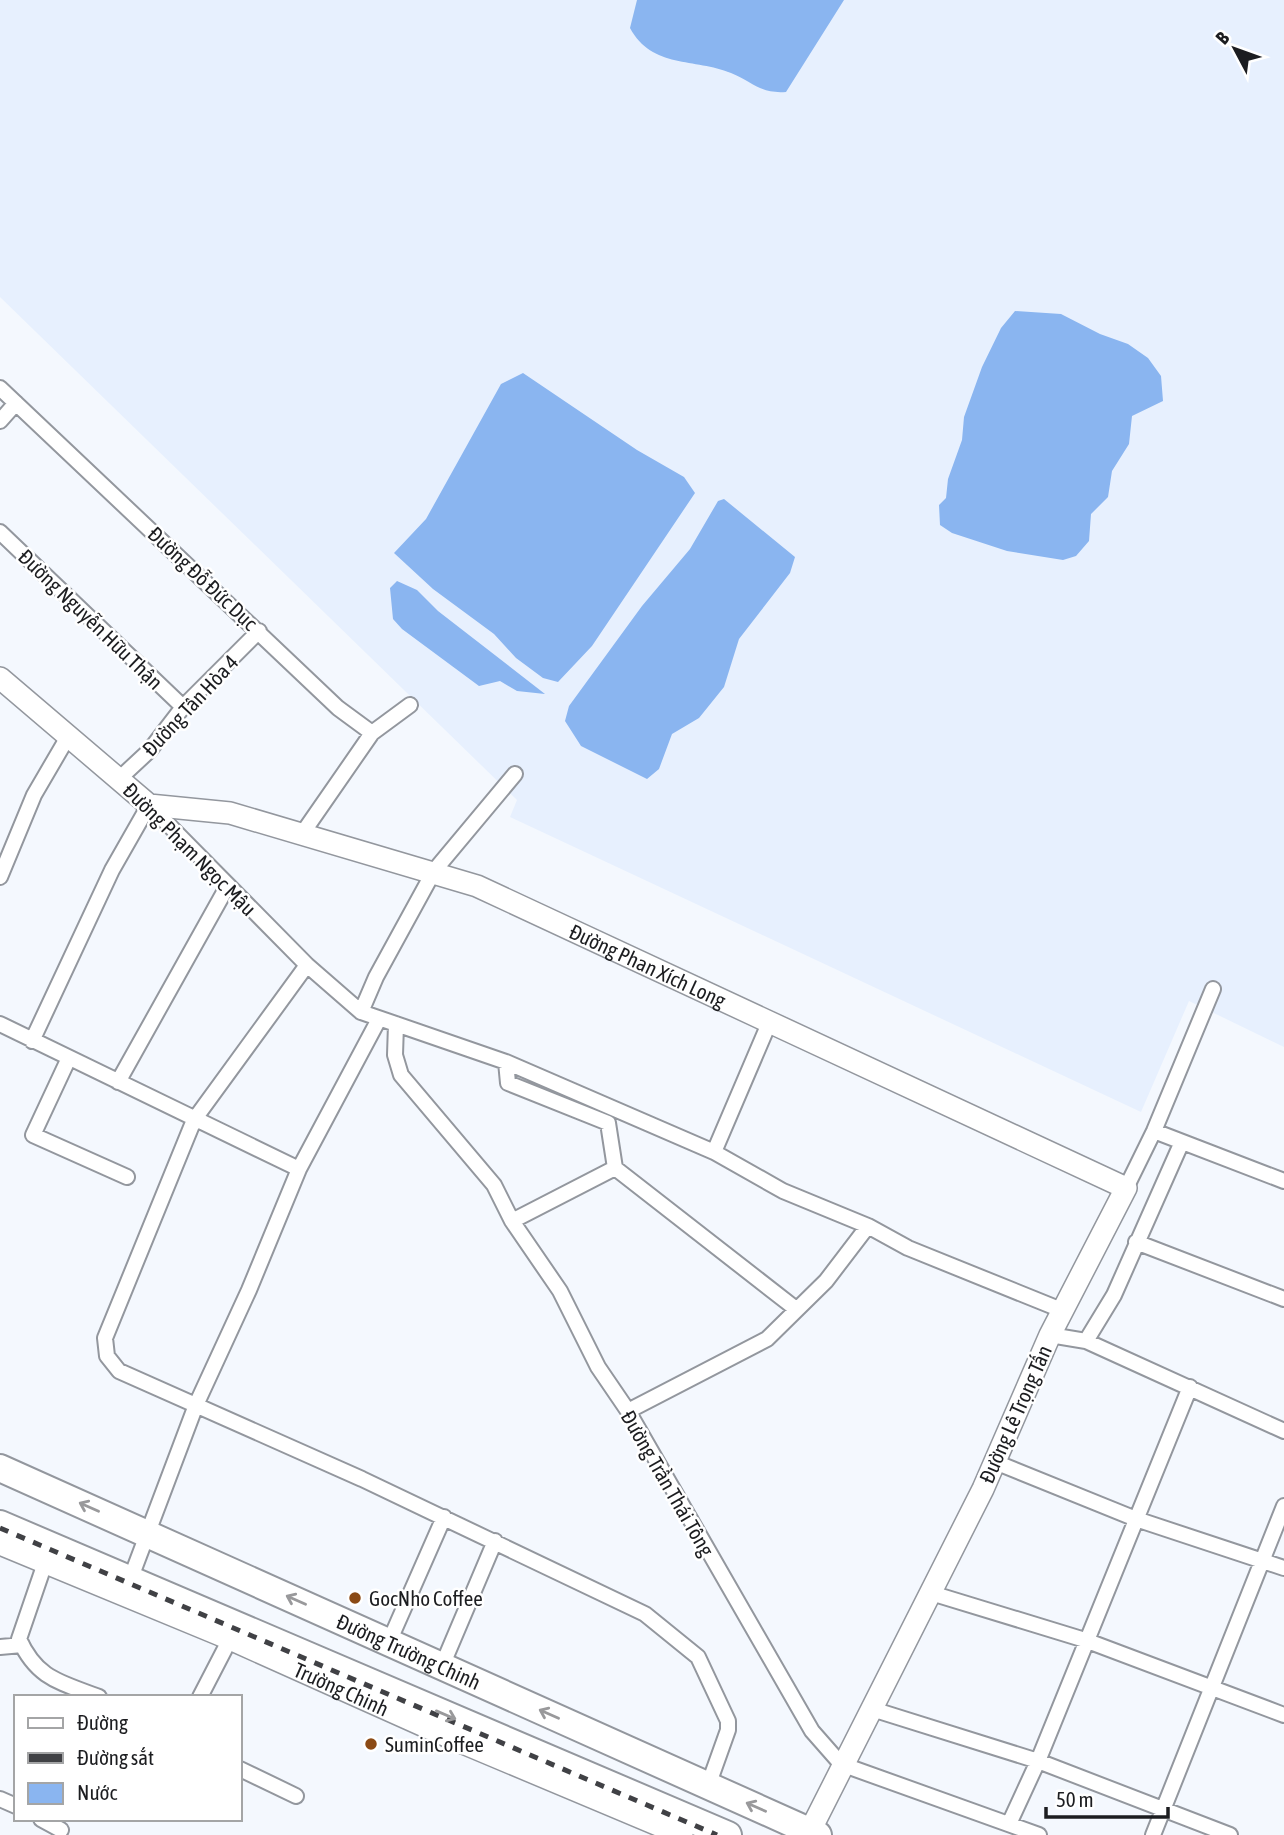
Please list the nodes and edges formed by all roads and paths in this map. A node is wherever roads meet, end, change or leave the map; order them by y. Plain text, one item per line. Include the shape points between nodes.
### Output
1 (0, 388) edge
2 (16, 403) junction
3 (0, 421) edge
4 (0, 532) edge
5 (260, 631) junction
6 (0, 678) edge
7 (410, 705) dead end
8 (183, 707) junction
9 (372, 733) junction
10 (69, 735) junction
11 (515, 774) dead end
12 (120, 778) junction
13 (149, 804) junction
14 (302, 834) junction
15 (434, 871) junction
16 (0, 877) edge
17 (227, 887) junction
18 (307, 965) junction
19 (1213, 989) dead end
20 (361, 1012) junction
21 (379, 1019) junction
22 (771, 1021) junction
23 (0, 1024) edge
24 (396, 1024) junction
25 (32, 1041) junction
26 (68, 1060) junction
27 (506, 1062) junction
28 (118, 1082) junction
29 (194, 1120) junction
30 (1154, 1131) junction
31 (1181, 1144) junction
32 (714, 1152) junction
33 (615, 1168) junction
34 (299, 1169) junction
35 (127, 1177) dead end
36 (1284, 1181) edge
37 (1126, 1188) junction
38 (512, 1221) junction
39 (868, 1226) junction
40 (1136, 1242) junction
41 (1284, 1299) edge
42 (796, 1309) junction
43 (1064, 1311) junction
44 (1050, 1335) junction
45 (1086, 1341) junction
46 (1190, 1387) junction
47 (196, 1405) junction
48 (628, 1411) junction
49 (1284, 1431) edge
50 (995, 1462) junction
51 (0, 1468) edge
52 (1284, 1506) edge
53 (444, 1517) junction
54 (1136, 1519) junction
55 (0, 1524) edge
56 (148, 1534) junction
57 (495, 1541) junction
58 (0, 1545) edge
59 (1262, 1560) junction
60 (45, 1563) junction
61 (1284, 1568) edge
62 (130, 1580) junction
63 (931, 1592) junction
64 (230, 1639) junction
65 (1085, 1640) junction
66 (389, 1642) junction
67 (22, 1645) junction
68 (0, 1647) edge
69 (442, 1666) junction
70 (1212, 1688) junction
71 (94, 1695) edge
72 (201, 1695) edge
73 (872, 1709) junction
74 (1284, 1715) edge
75 (1038, 1761) junction
76 (841, 1764) junction
77 (242, 1770) edge
78 (708, 1786) junction
79 (296, 1796) dead end
80 (1163, 1809) junction
81 (46, 1821) edge
82 (1009, 1824) junction
83 (62, 1828) edge
84 (812, 1834) edge
85 (682, 1835) edge
86 (728, 1835) edge
87 (1040, 1835) edge
88 (1153, 1835) edge
89 (1230, 1835) edge

1 - 2 street, Đường Đỗ Đức Dục
2 - 3 street
2 - 5 street, Đường Đỗ Đức Dục
4 - 8 street, Đường Nguyễn Hữu Thận
5 - 8 street, Đường Tân Hòa 4
5 - 9 street, Đường Đỗ Đức Dục via 338,708
6 - 10 street, Đường Phạm Ngọc Mậu
7 - 9 street
8 - 12 street, Đường Tân Hòa 4 via 150,750
9 - 14 street
10 - 12 street, Đường Phạm Ngọc Mậu
10 - 16 street via 34,794
11 - 15 street
12 - 13 street, Đường Phạm Ngọc Mậu
13 - 14 street, Đường Phan Xích Long via 230,813
13 - 17 street, Đường Phạm Ngọc Mậu
13 - 25 street via 112,870
14 - 15 street, Đường Phan Xích Long
15 - 20 street
15 - 22 street, Đường Phan Xích Long via 477,886
17 - 18 street, Đường Phạm Ngọc Mậu
17 - 28 street
18 - 20 street, Đường Phạm Ngọc Mậu
18 - 29 street
19 - 30 street, Đường Lê Trọng Tấn
20 - 21 street, Đường Phạm Ngọc Mậu
21 - 24 street, Đường Phạm Ngọc Mậu
21 - 34 street
22 - 32 street
22 - 37 street, Đường Phan Xích Long
23 - 25 street
24 - 27 street, Đường Phạm Ngọc Mậu
24 - 38 street, Đường Trần Thái Tông via 395,1055 401,1075 494,1185
25 - 26 street
26 - 28 street
26 - 35 street via 33,1135
27 - 32 street, Đường Phạm Ngọc Mậu
27 - 33 street via 508,1083 608,1123
28 - 29 street
29 - 34 street
29 - 47 street via 105,1338 107,1356 119,1371
30 - 31 street
30 - 37 street, Đường Lê Trọng Tấn
31 - 36 street
31 - 40 street
32 - 39 street, Đường Phạm Ngọc Mậu via 783,1192
33 - 38 street
33 - 42 street
34 - 47 street
37 - 43 street, Đường Lê Trọng Tấn
38 - 48 street, Đường Trần Thái Tông via 560,1291 598,1367
39 - 42 street via 826,1281
39 - 43 street, Đường Phạm Ngọc Mậu via 908,1248
40 - 41 street
40 - 45 street via 1114,1294
42 - 48 street via 767,1339
43 - 44 street, Đường Lê Trọng Tấn
44 - 45 street
44 - 50 street, Đường Lê Trọng Tấn
45 - 46 street
46 - 49 street
46 - 54 street
47 - 53 street
47 - 56 street
48 - 76 street, Đường Trần Thái Tông via 804,1721
50 - 54 street
50 - 63 street, Đường Lê Trọng Tấn
56 -> 51 highway, Đường Trường Chinh
52 - 59 street
53 - 57 street
53 - 66 street
54 - 59 street
54 - 65 street
55 - 62 highway, Đường Trường Chinh
56 - 62 street
66 -> 56 highway, Đường Trường Chinh
57 - 69 street
57 - 78 street via 645,1614 698,1657 728,1721
58 - 60 street, Trường Chinh
59 - 61 street
59 - 70 street
60 - 64 street, Trường Chinh
60 - 67 street via 19,1639
62 -> 86 highway, Đường Trường Chinh
63 - 65 street
63 - 73 street, Đường Lê Trọng Tấn
64 - 72 street
64 - 85 street, Trường Chinh
65 - 70 street
65 - 75 street
66 - 69 highway, Đường Trường Chinh
67 - 68 street
67 - 71 street via 41,1673
78 -> 69 highway, Đường Trường Chinh
70 - 74 street
70 - 80 street
73 - 75 street
73 - 76 street, Đường Lê Trọng Tấn
75 - 80 street
75 - 82 street
76 - 82 street, Đường Trần Thái Tông
76 - 84 street, Đường Lê Trọng Tấn
77 - 79 street
84 -> 78 highway, Đường Trường Chinh
80 - 88 street
80 - 89 street
81 - 83 street
82 - 87 street, Đường Trần Thái Tông

